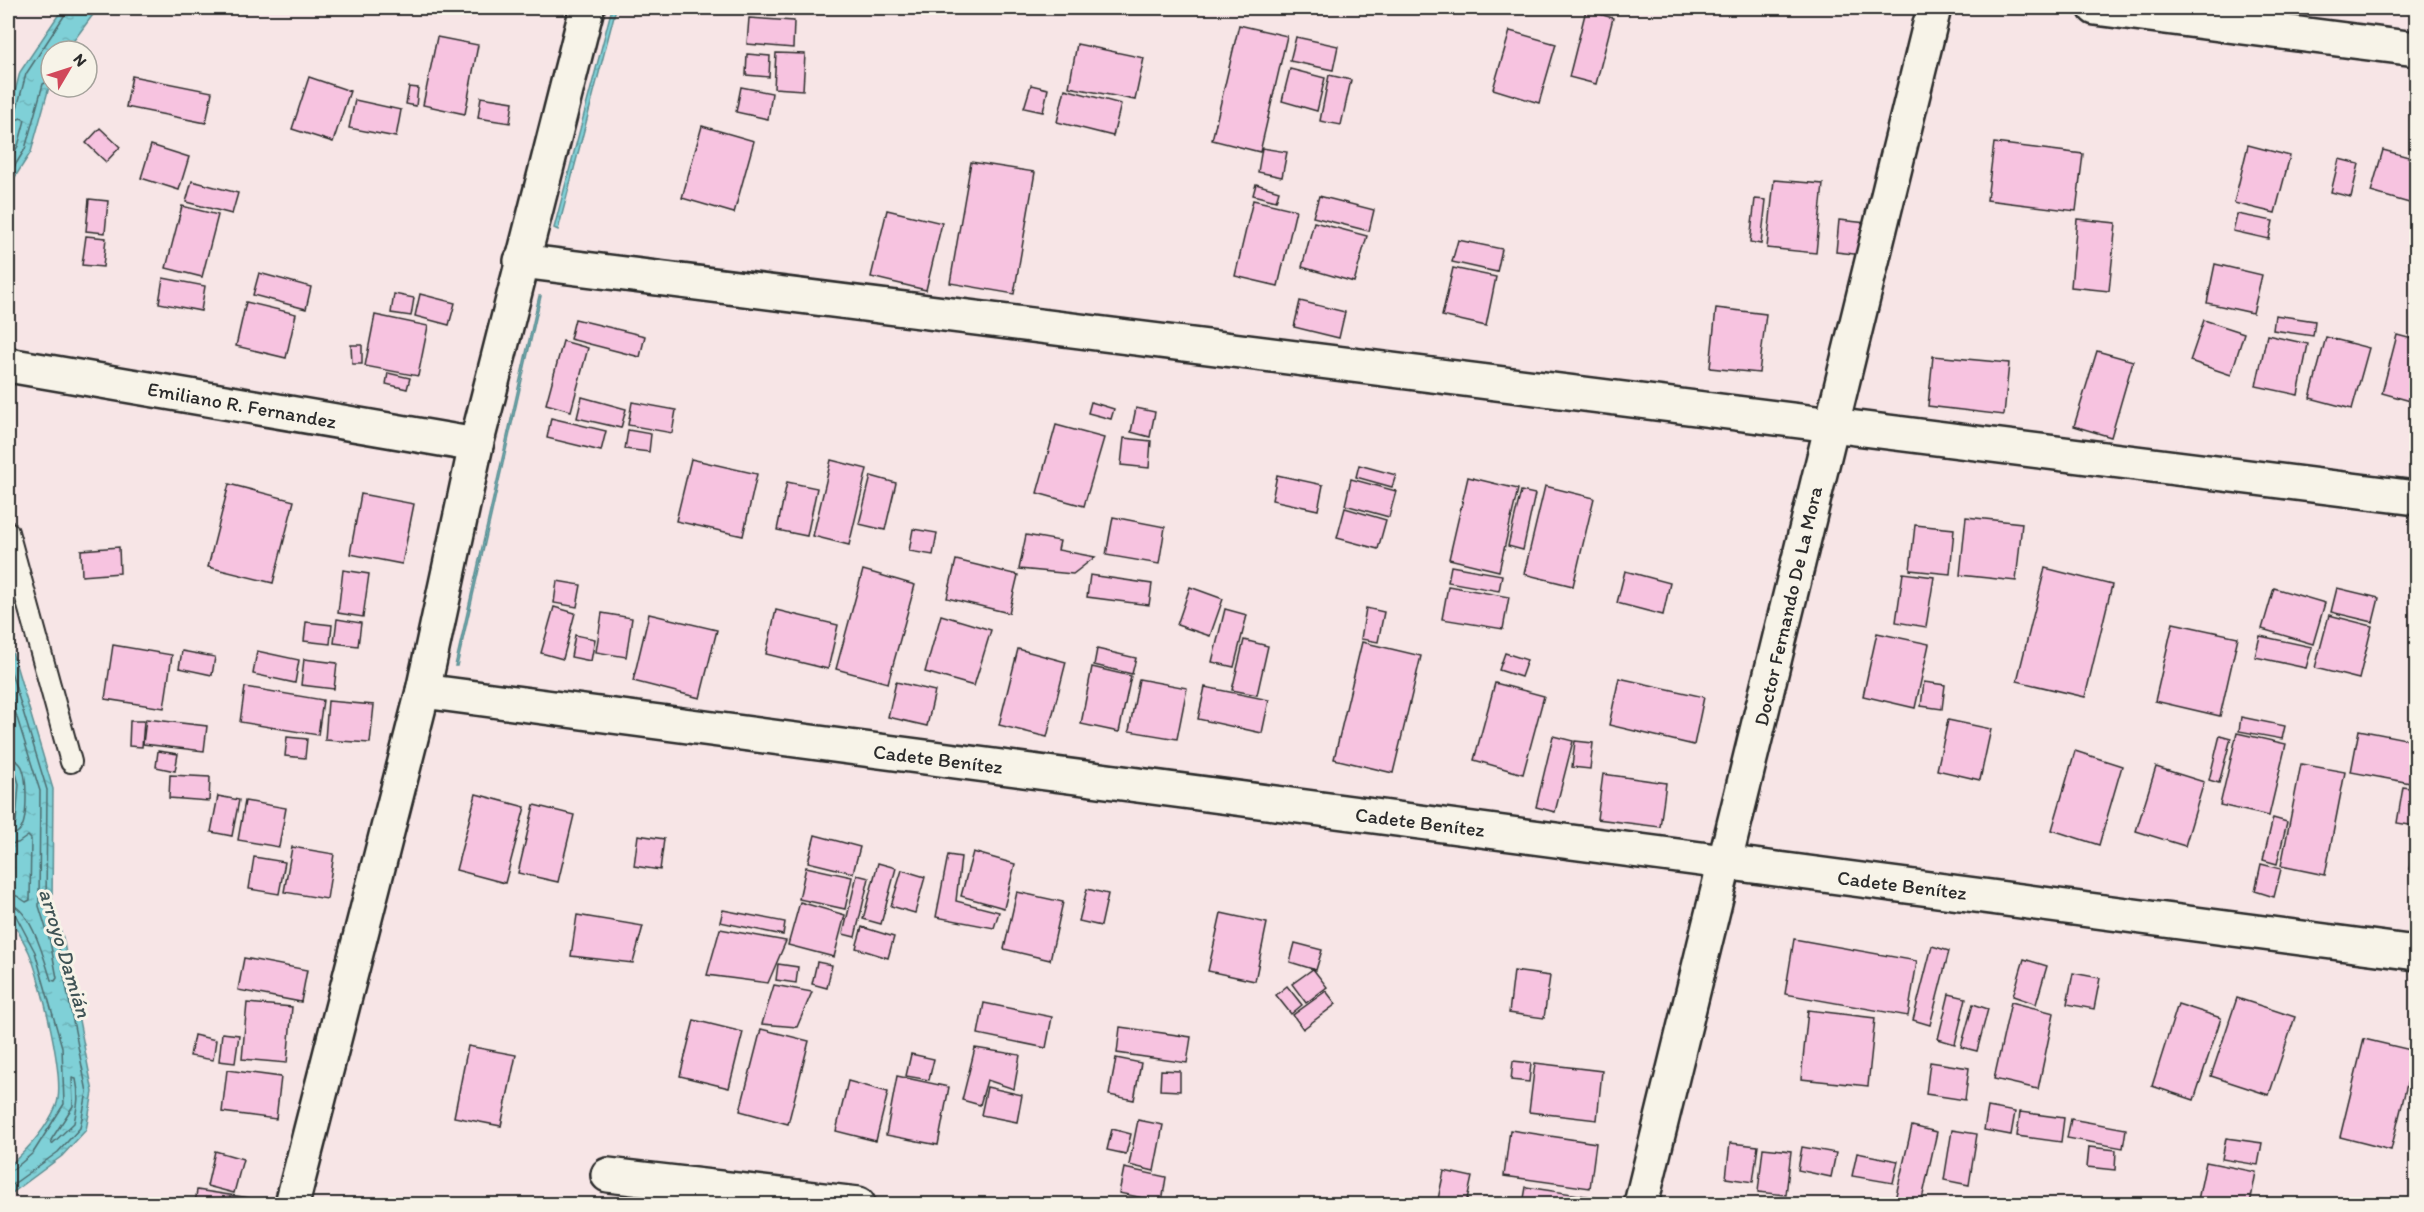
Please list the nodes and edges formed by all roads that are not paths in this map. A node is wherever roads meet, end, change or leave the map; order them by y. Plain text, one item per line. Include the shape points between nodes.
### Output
1 (587, 8) edge
2 (1934, 8) edge
3 (2095, 8) edge
4 (2416, 49) edge
5 (521, 261) junction
6 (8, 365) edge
7 (1832, 425) junction
8 (476, 445) junction
9 (2416, 498) edge
10 (8, 532) edge
11 (423, 691) junction
12 (71, 762) dead end
13 (1727, 862) junction
14 (2416, 953) edge
15 (608, 1175) dead end
16 (292, 1204) edge
17 (858, 1204) edge
18 (1641, 1204) edge

1 - 5 street
2 - 7 street, Doctor Fernando De La Mora
3 - 4 street
5 - 7 street
5 - 8 street
6 - 8 street, Emiliano R. Fernandez
7 - 9 street
7 - 13 street, Doctor Fernando De La Mora
8 - 11 street
10 - 12 lane
11 - 13 street, Cadete Benítez
11 - 16 street
13 - 14 street, Cadete Benítez
13 - 18 street, Doctor Fernando De La Mora
15 - 17 street

